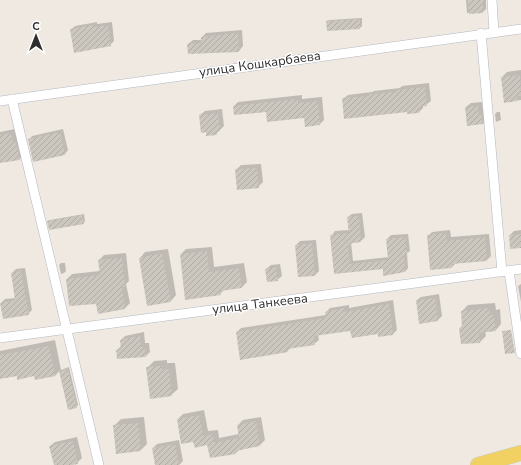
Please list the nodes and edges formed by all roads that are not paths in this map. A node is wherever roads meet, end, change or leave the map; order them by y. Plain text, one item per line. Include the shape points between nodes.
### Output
1 (492, 0) edge
2 (521, 29) edge
3 (494, 32) junction
4 (481, 33) junction
5 (12, 99) junction
6 (0, 101) edge
7 (521, 269) edge
8 (506, 272) junction
9 (66, 329) junction
10 (0, 338) edge
11 (521, 354) edge
12 (521, 454) edge
13 (98, 465) edge
14 (478, 465) edge

1 - 3 street
2 - 3 street, улица Кошкарбаева
3 - 4 street, улица Кошкарбаева
4 - 5 street, улица Кошкарбаева
4 - 8 street
5 - 6 street, улица Кошкарбаева
5 - 9 street
7 - 8 street, улица Танкеева
8 - 9 street, улица Танкеева
8 - 11 street
9 - 10 street, улица Танкеева
9 - 13 street
12 - 14 main road

